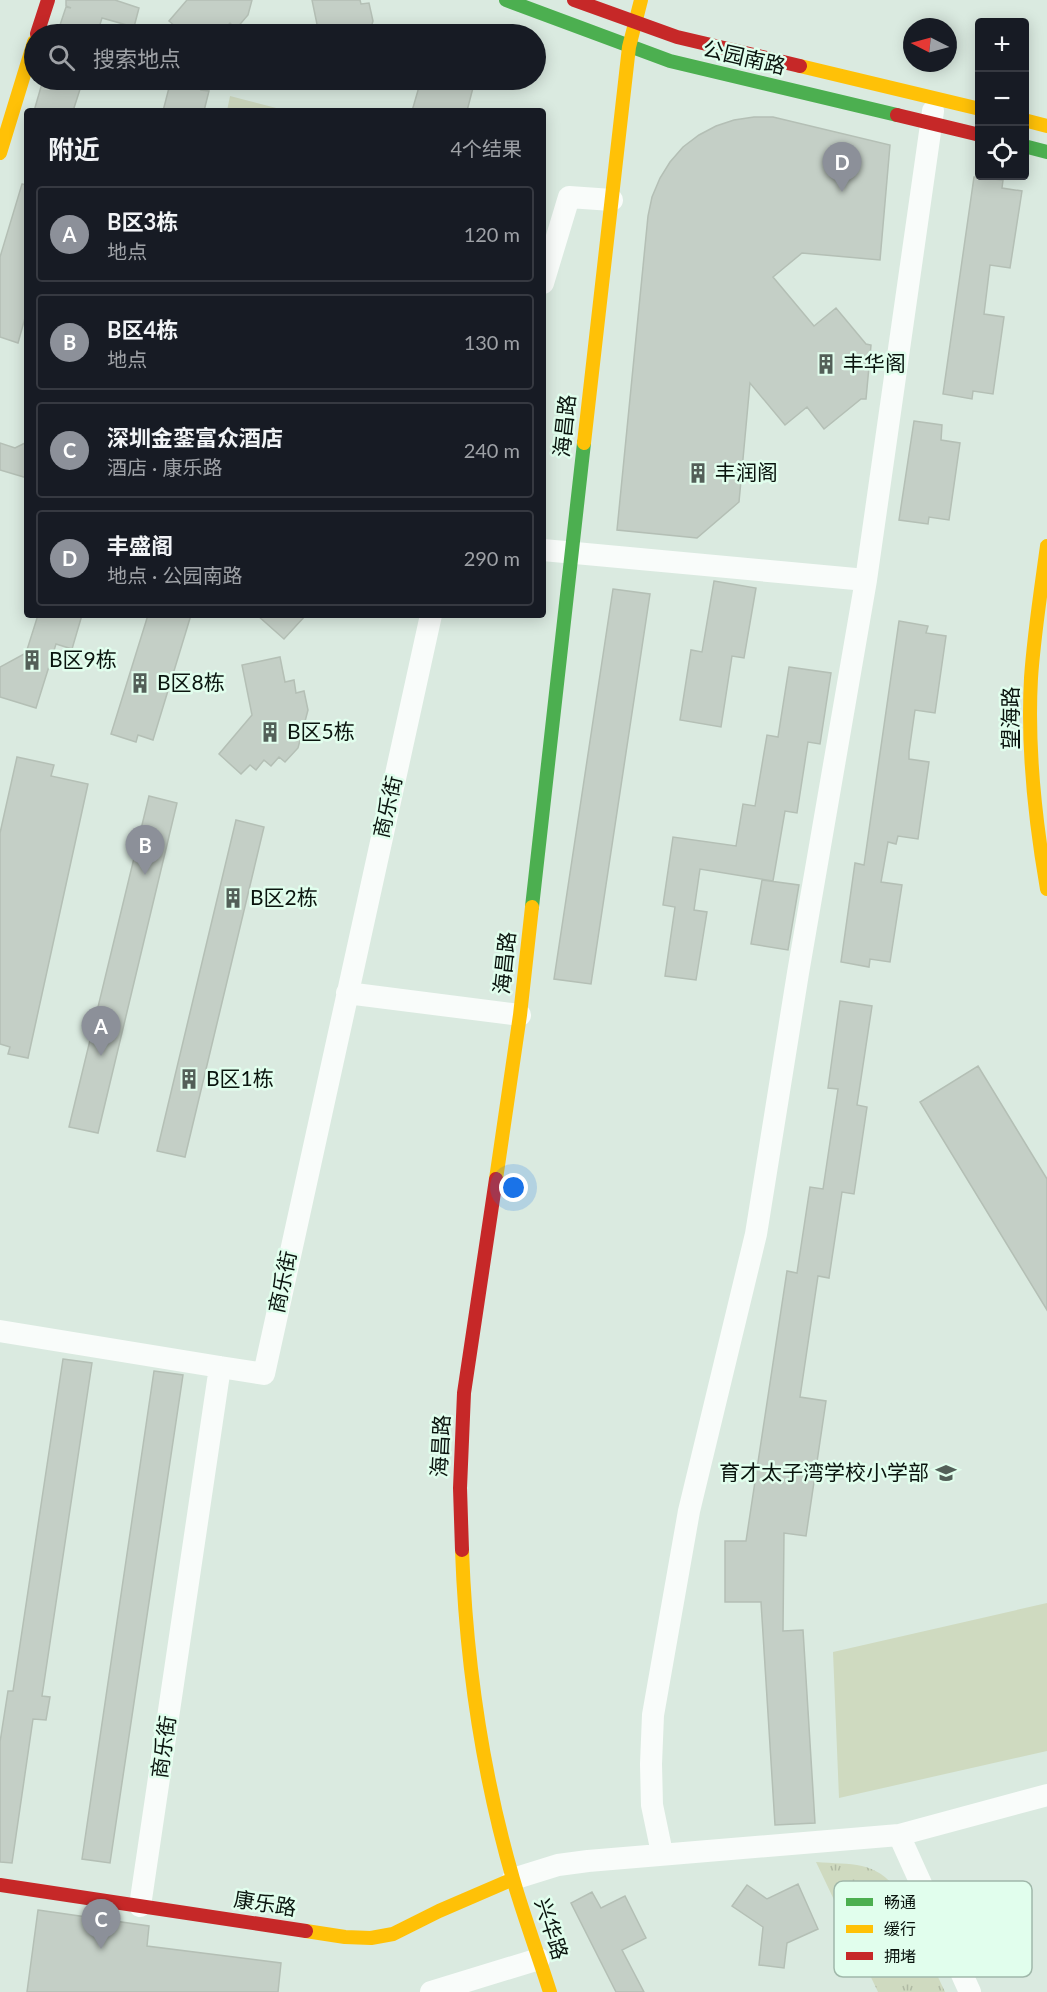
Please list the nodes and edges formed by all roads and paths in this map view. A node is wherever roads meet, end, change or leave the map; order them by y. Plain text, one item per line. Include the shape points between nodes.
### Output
1 (48, 0) edge
2 (506, 0) edge
3 (574, 0) edge
4 (641, 0) edge
5 (635, 22) junction
6 (40, 24) edge
7 (629, 47) junction
8 (24, 75) edge
9 (935, 99) junction
10 (975, 108) edge
11 (1029, 121) edge
12 (932, 124) junction
13 (1047, 126) edge
14 (975, 134) edge
15 (1029, 147) edge
16 (1047, 152) edge
17 (0, 153) edge
18 (612, 200) junction
19 (546, 273) edge
20 (1047, 546) edge
21 (546, 550) edge
22 (572, 551) junction
23 (866, 580) junction
24 (430, 618) edge
25 (1047, 889) edge
26 (347, 993) junction
27 (520, 1015) junction
28 (0, 1331) edge
29 (220, 1367) junction
30 (1047, 1795) edge
31 (899, 1835) junction
32 (662, 1853) junction
33 (513, 1879) junction
34 (920, 1881) edge
35 (0, 1885) edge
36 (140, 1906) junction
37 (539, 1959) junction
38 (963, 1977) edge
39 (431, 1992) edge
40 (550, 1992) edge
41 (970, 1992) edge

1 - 6 street
2 - 7 street, 公园南路
3 - 5 street, 公园南路
4 - 5 street, 海昌路
5 - 7 street, 海昌路
5 - 9 street, 公园南路 via 686,39
7 - 12 street, 公园南路 via 687,66
7 - 18 street, 海昌路
8 - 17 street
9 - 10 street, 公园南路
9 - 12 street
11 - 13 street
12 - 14 street, 公园南路
12 - 23 street
15 - 16 street
18 - 19 street via 569,197
18 - 22 street, 海昌路
20 - 25 street, 望海路 via 1033,651 1030,728 1034,795
21 - 22 street
22 - 23 street
22 - 27 street, 海昌路
23 - 32 street via 756,1234 689,1511 653,1715 652,1805
24 - 26 street, 商乐街
26 - 27 street
26 - 29 street, 商乐街 via 264,1374
27 - 33 street, 海昌路 via 464,1393 460,1488 472,1690
28 - 29 street
29 - 36 street, 商乐街
30 - 31 street
31 - 32 street
31 - 34 street
32 - 33 street via 558,1865
33 - 36 street, 康乐路 via 393,1934 371,1938
33 - 37 street, 兴华路
35 - 36 street, 康乐路
37 - 39 street
37 - 40 street, 兴华路
38 - 41 street

